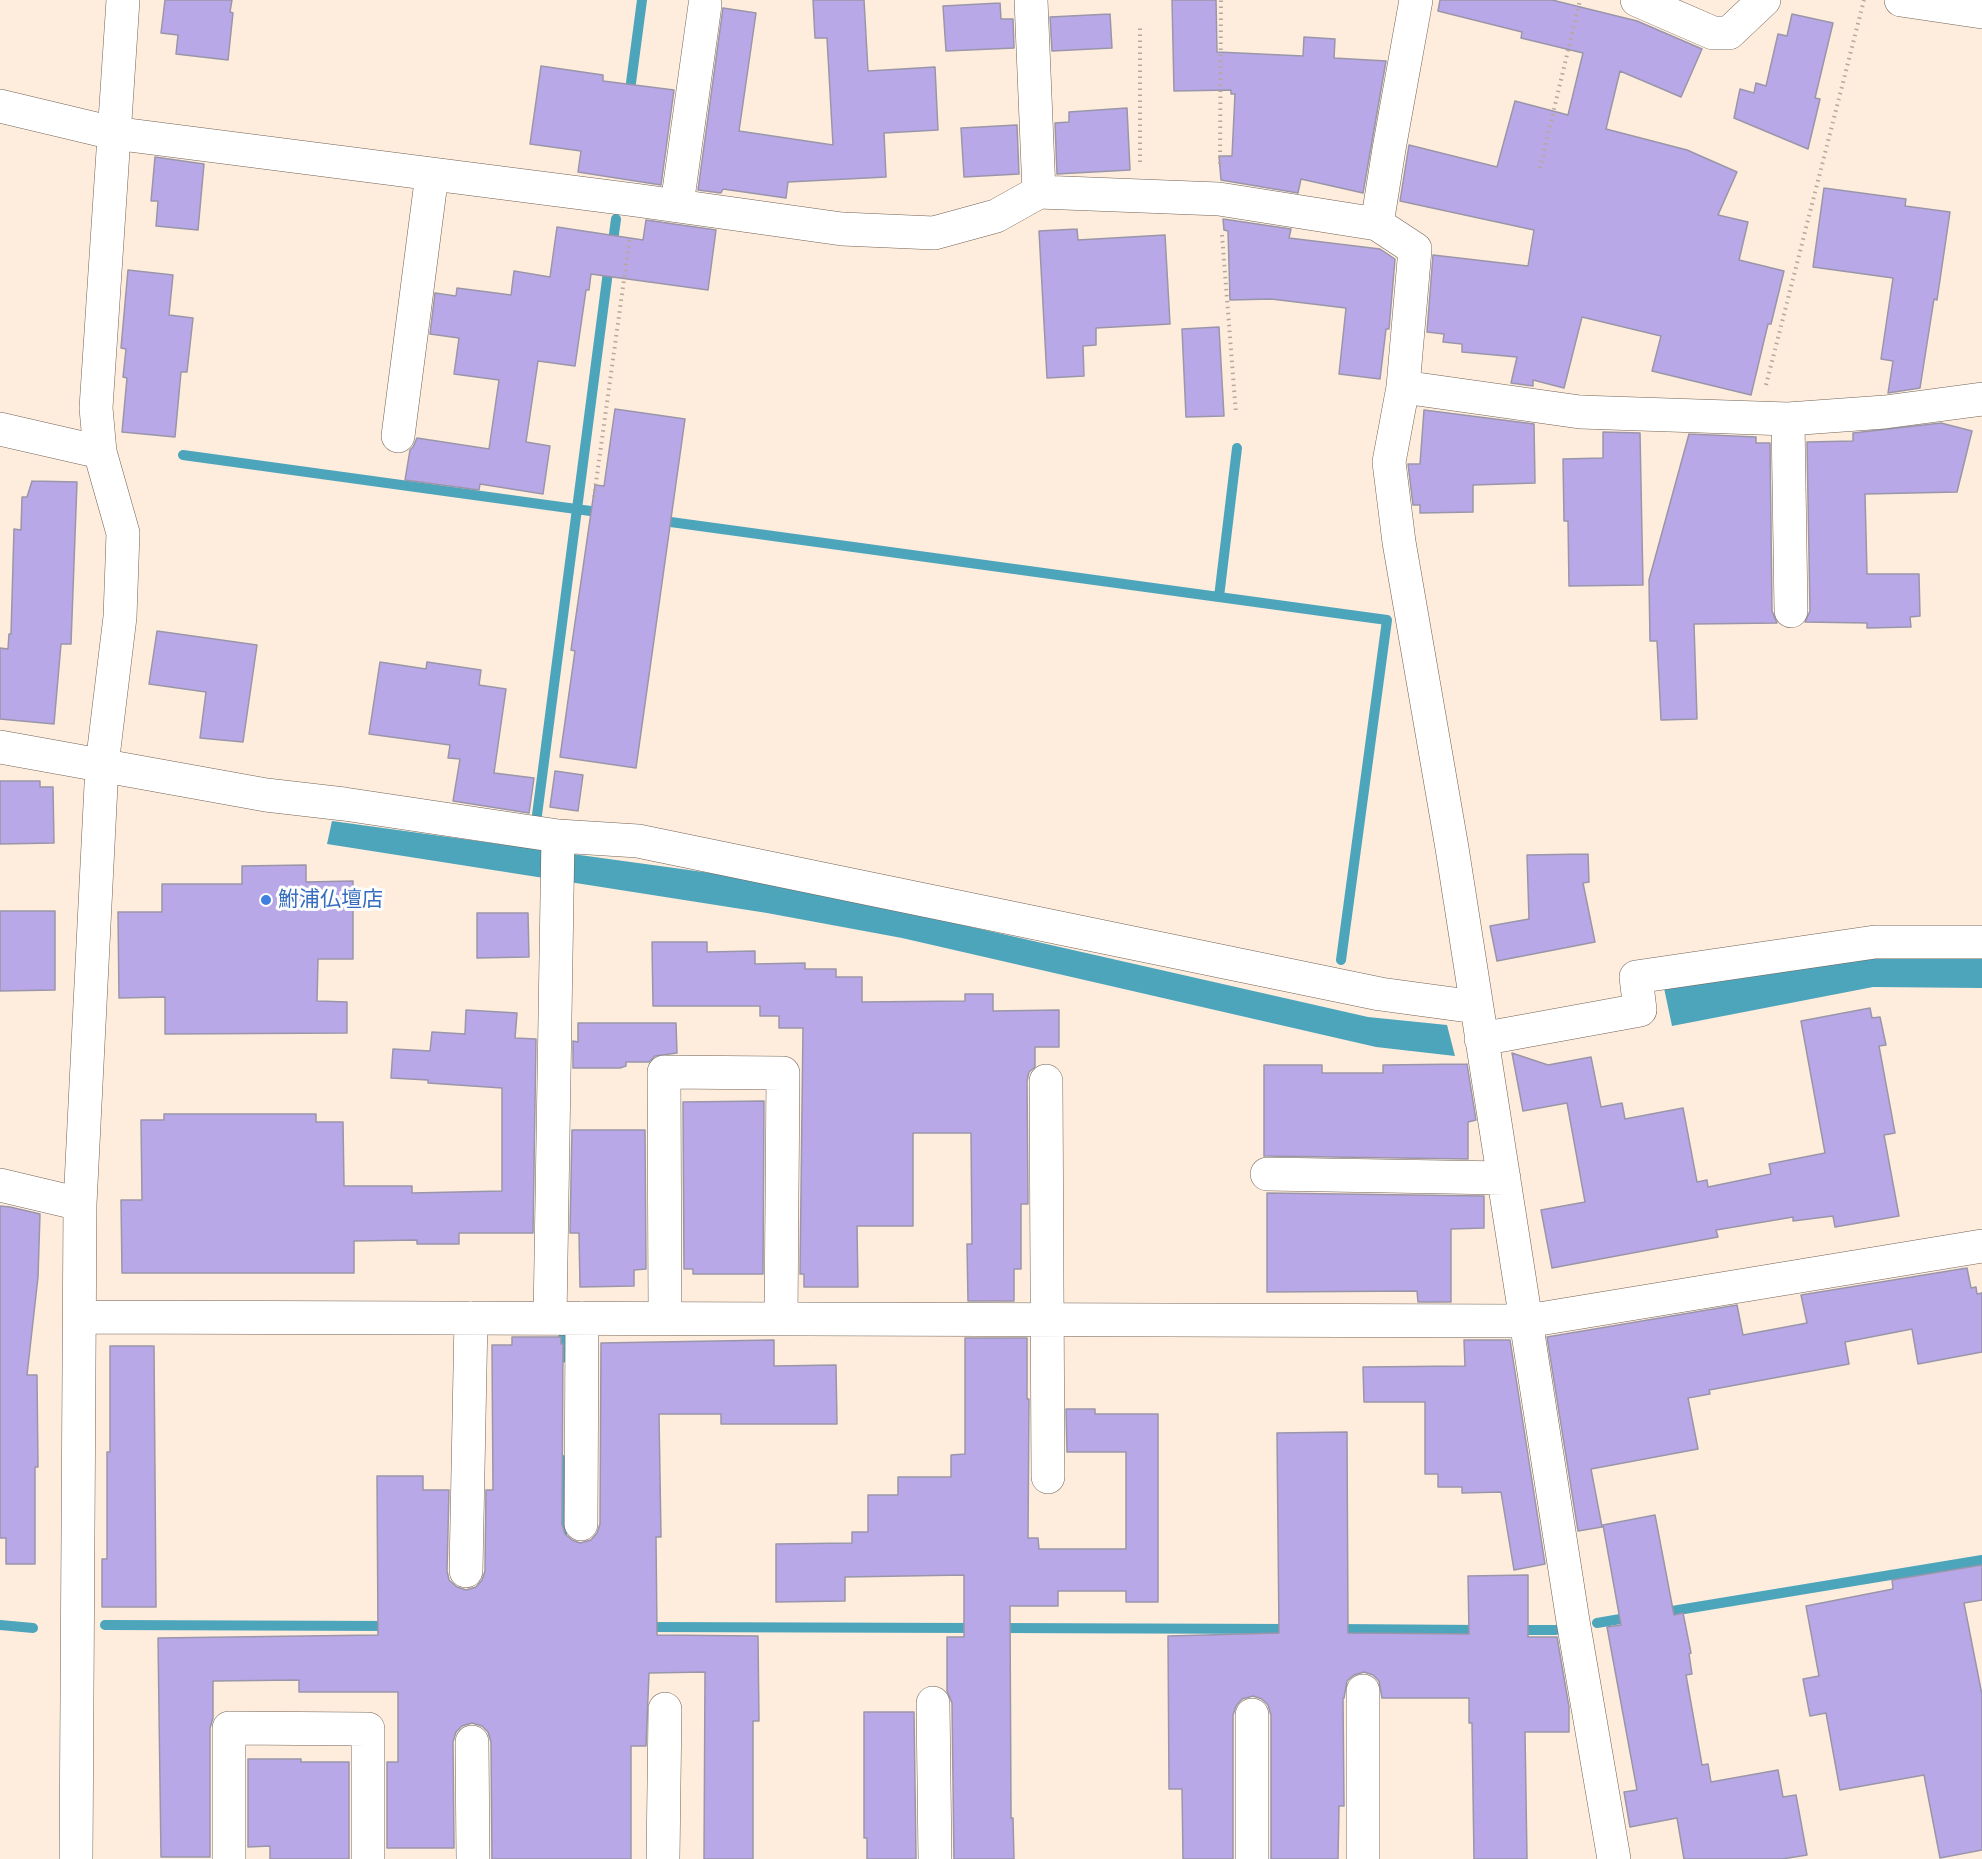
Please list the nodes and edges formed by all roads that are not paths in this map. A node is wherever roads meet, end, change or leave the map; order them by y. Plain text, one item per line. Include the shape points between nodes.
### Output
1 (123, 0) edge
2 (1031, 0) edge
3 (1416, 0) edge
4 (1637, 0) edge
5 (1764, 0) edge
6 (1900, 0) edge
7 (705, 5) dead end
8 (1982, 12) edge
9 (0, 106) edge
10 (113, 133) junction
11 (432, 174) junction
12 (1039, 192) junction
13 (677, 205) junction
14 (1377, 224) junction
15 (1403, 387) junction
16 (1982, 399) edge
17 (1773, 418) junction
18 (0, 429) edge
19 (398, 436) dead end
20 (100, 452) junction
21 (1791, 610) dead end
22 (0, 747) edge
23 (102, 765) junction
24 (558, 842) junction
25 (1982, 942) edge
26 (1476, 1007) junction
27 (1481, 1039) junction
28 (1046, 1081) dead end
29 (1267, 1173) dead end
30 (1504, 1178) junction
31 (0, 1185) edge
32 (80, 1204) junction
33 (1982, 1246) edge
34 (80, 1317) junction
35 (471, 1318) junction
36 (550, 1318) junction
37 (582, 1318) junction
38 (665, 1318) junction
39 (781, 1319) junction
40 (1047, 1319) junction
41 (1527, 1321) junction
42 (1048, 1477) dead end
43 (581, 1524) dead end
44 (466, 1571) dead end
45 (1363, 1691) dead end
46 (933, 1703) dead end
47 (665, 1709) dead end
48 (1252, 1715) dead end
49 (472, 1742) dead end
50 (76, 1859) edge
51 (229, 1859) edge
52 (368, 1859) edge
53 (473, 1859) edge
54 (663, 1859) edge
55 (935, 1859) edge
56 (1252, 1859) edge
57 (1363, 1859) edge
58 (1614, 1859) edge

1 - 10 street
2 - 12 street
3 - 14 street
4 - 5 street via 1713,33 1729,33
6 - 8 street
7 - 13 street
9 - 10 street
10 - 11 street
10 - 20 street via 96,408
11 - 13 street
11 - 19 street
12 - 13 street via 996,216 934,233 842,229
12 - 14 street via 1219,199
14 - 15 street via 1415,249
15 - 17 street via 1580,412
15 - 26 street via 1389,462
16 - 17 street via 1885,412
17 - 21 street
18 - 20 street
20 - 23 street via 123,533 120,617
22 - 23 street
23 - 24 street
23 - 32 street
24 - 26 street via 638,841 1380,994
24 - 36 street
25 - 27 street via 1875,942 1636,977 1640,1010
26 - 27 street
27 - 30 street
28 - 40 street
29 - 30 street
30 - 41 street
31 - 32 street
32 - 34 street
33 - 41 street
34 - 35 street
34 - 50 street
35 - 36 street
35 - 44 street
36 - 37 street
37 - 38 street
37 - 43 street
38 - 39 street
38 - 39 street via 664,1072 687,1072 783,1073
39 - 40 street
40 - 41 street
40 - 42 street
41 - 58 street
45 - 57 street
46 - 55 street
47 - 54 street
48 - 56 street
49 - 53 street
51 - 52 street via 229,1728 368,1729

